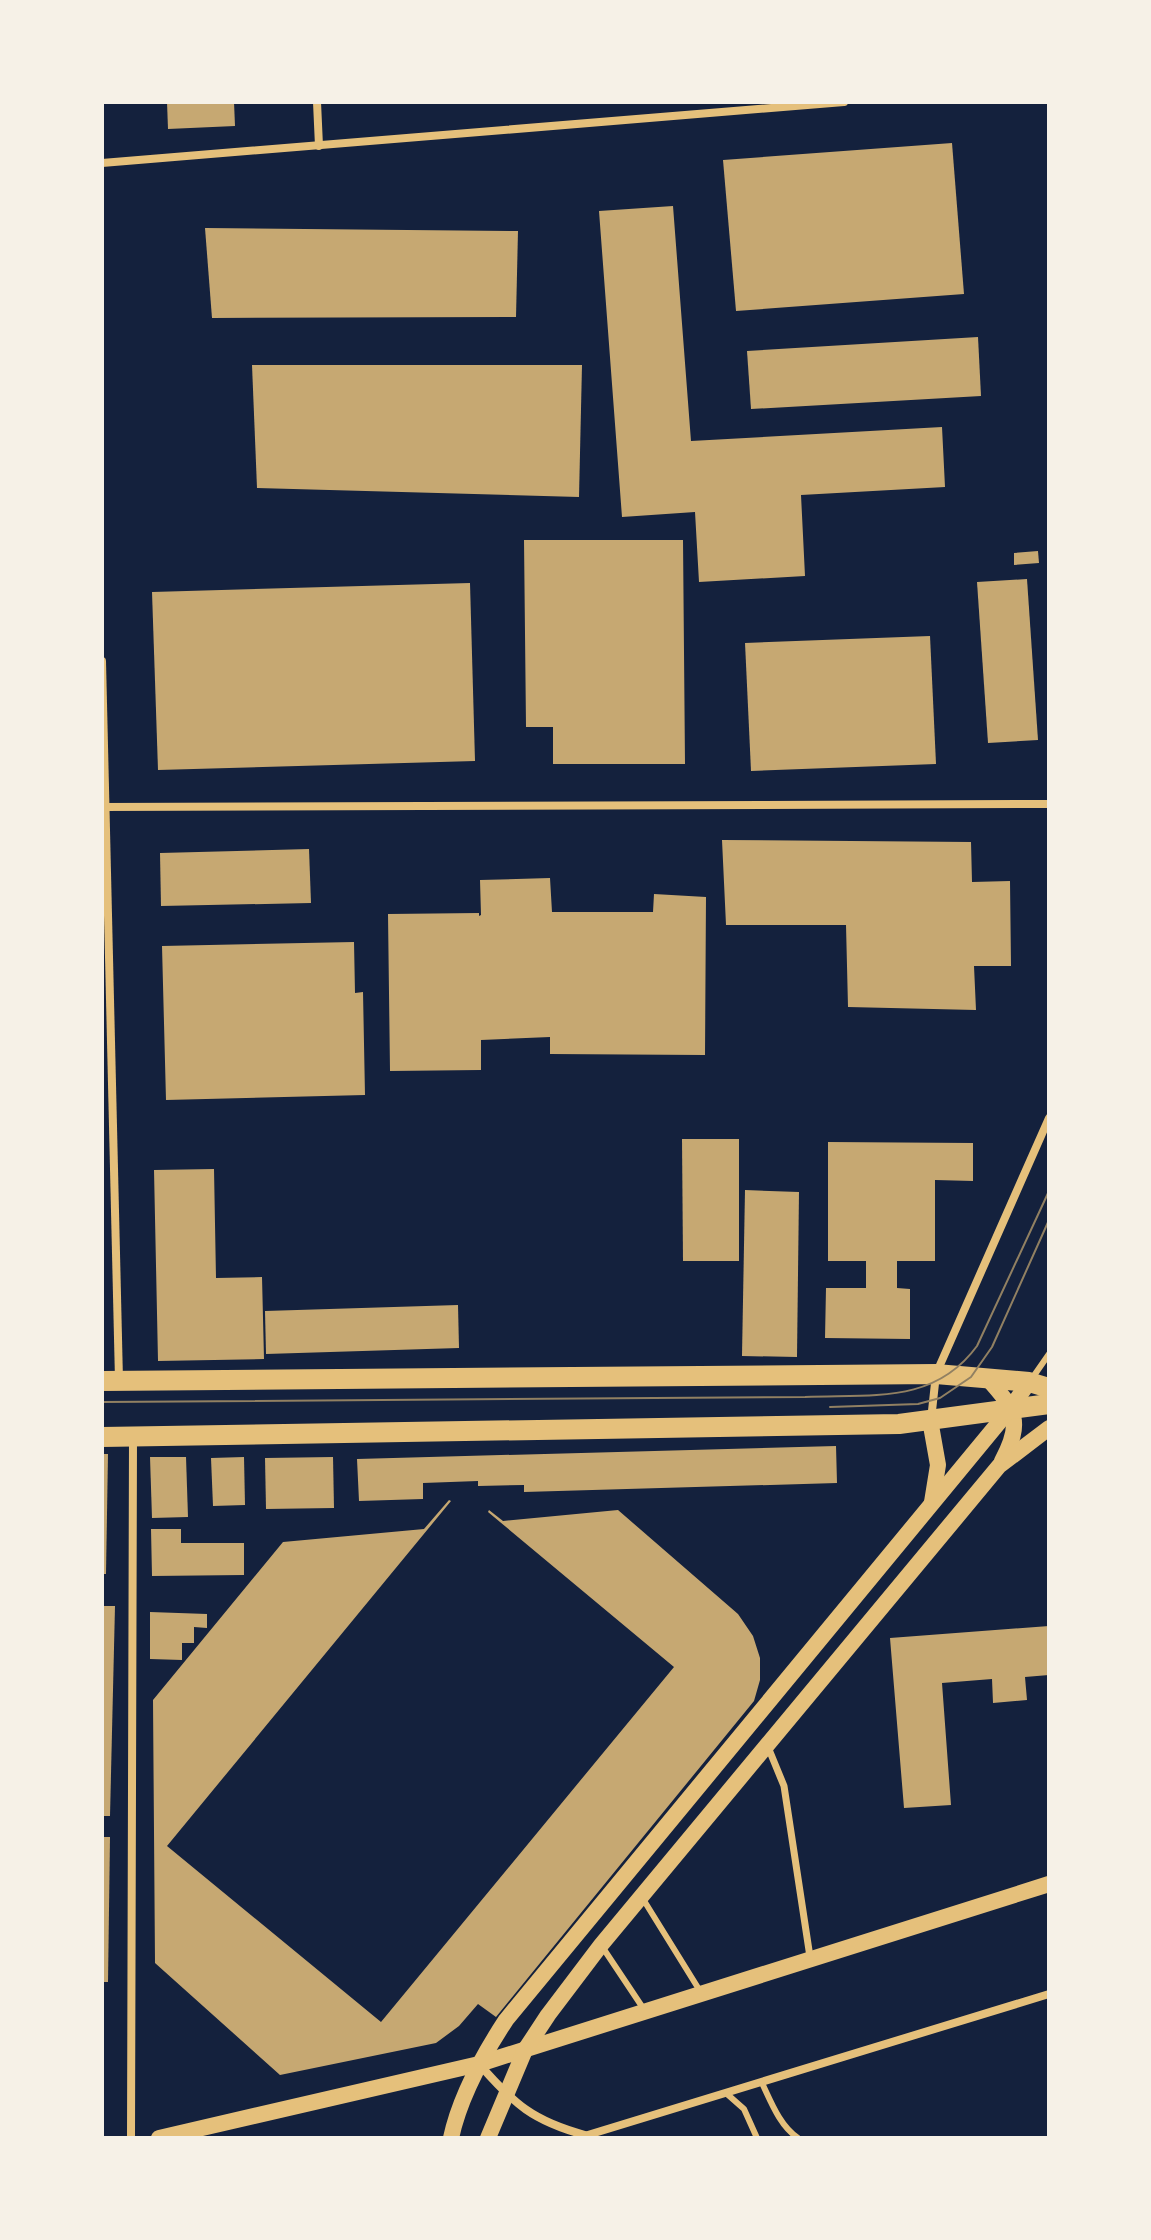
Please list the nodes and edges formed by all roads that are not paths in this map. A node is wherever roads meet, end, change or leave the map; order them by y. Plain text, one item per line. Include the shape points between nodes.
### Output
1 (317, 102) edge
2 (844, 102) edge
3 (319, 146) junction
4 (102, 163) edge
5 (102, 661) edge
6 (1049, 804) edge
7 (104, 807) edge
8 (1049, 1118) edge
9 (1049, 1354) edge
10 (936, 1374) junction
11 (987, 1378) junction
12 (111, 1380) edge
13 (1039, 1385) edge
14 (1049, 1404) edge
15 (1010, 1409) junction
16 (930, 1420) junction
17 (1049, 1428) edge
18 (133, 1436) junction
19 (102, 1437) edge
20 (999, 1466) junction
21 (931, 1504) junction
22 (767, 1744) junction
23 (1049, 1884) edge
24 (641, 1895) junction
25 (601, 1945) junction
26 (811, 1960) junction
27 (702, 1994) junction
28 (1049, 1994) edge
29 (646, 2012) junction
30 (525, 2050) junction
31 (479, 2064) junction
32 (762, 2083) junction
33 (727, 2094) junction
34 (506, 2095) junction
35 (581, 2136) edge
36 (131, 2138) edge
37 (159, 2138) edge
38 (451, 2138) edge
39 (488, 2138) edge
40 (757, 2138) edge
41 (798, 2138) edge

1 - 3 street
2 - 3 street
3 - 4 street
5 - 7 street
6 - 7 street
7 - 12 street
8 - 10 street
9 - 13 lane
10 - 11 main road
10 - 12 main road
10 - 16 street
11 - 13 main road
11 - 15 main road
13 - 15 main road
14 - 15 main road
15 - 16 main road
15 - 20 main road via 1015,1433
15 - 21 main road
16 - 18 main road
16 - 21 main road via 938,1465
17 - 20 main road
18 - 19 main road
18 - 36 street
20 - 22 main road
21 - 31 main road via 506,2020
22 - 24 main road
22 - 26 street via 784,1786
23 - 26 main road
24 - 25 main road
24 - 27 lane
25 - 29 lane
25 - 30 main road
26 - 27 main road
27 - 29 main road
28 - 32 street
29 - 30 main road
30 - 31 main road
30 - 34 main road
31 - 34 street
31 - 37 main road
31 - 38 main road
32 - 33 street
32 - 41 lane
33 - 35 street
33 - 40 lane via 744,2109
34 - 35 street via 545,2122
34 - 39 main road

